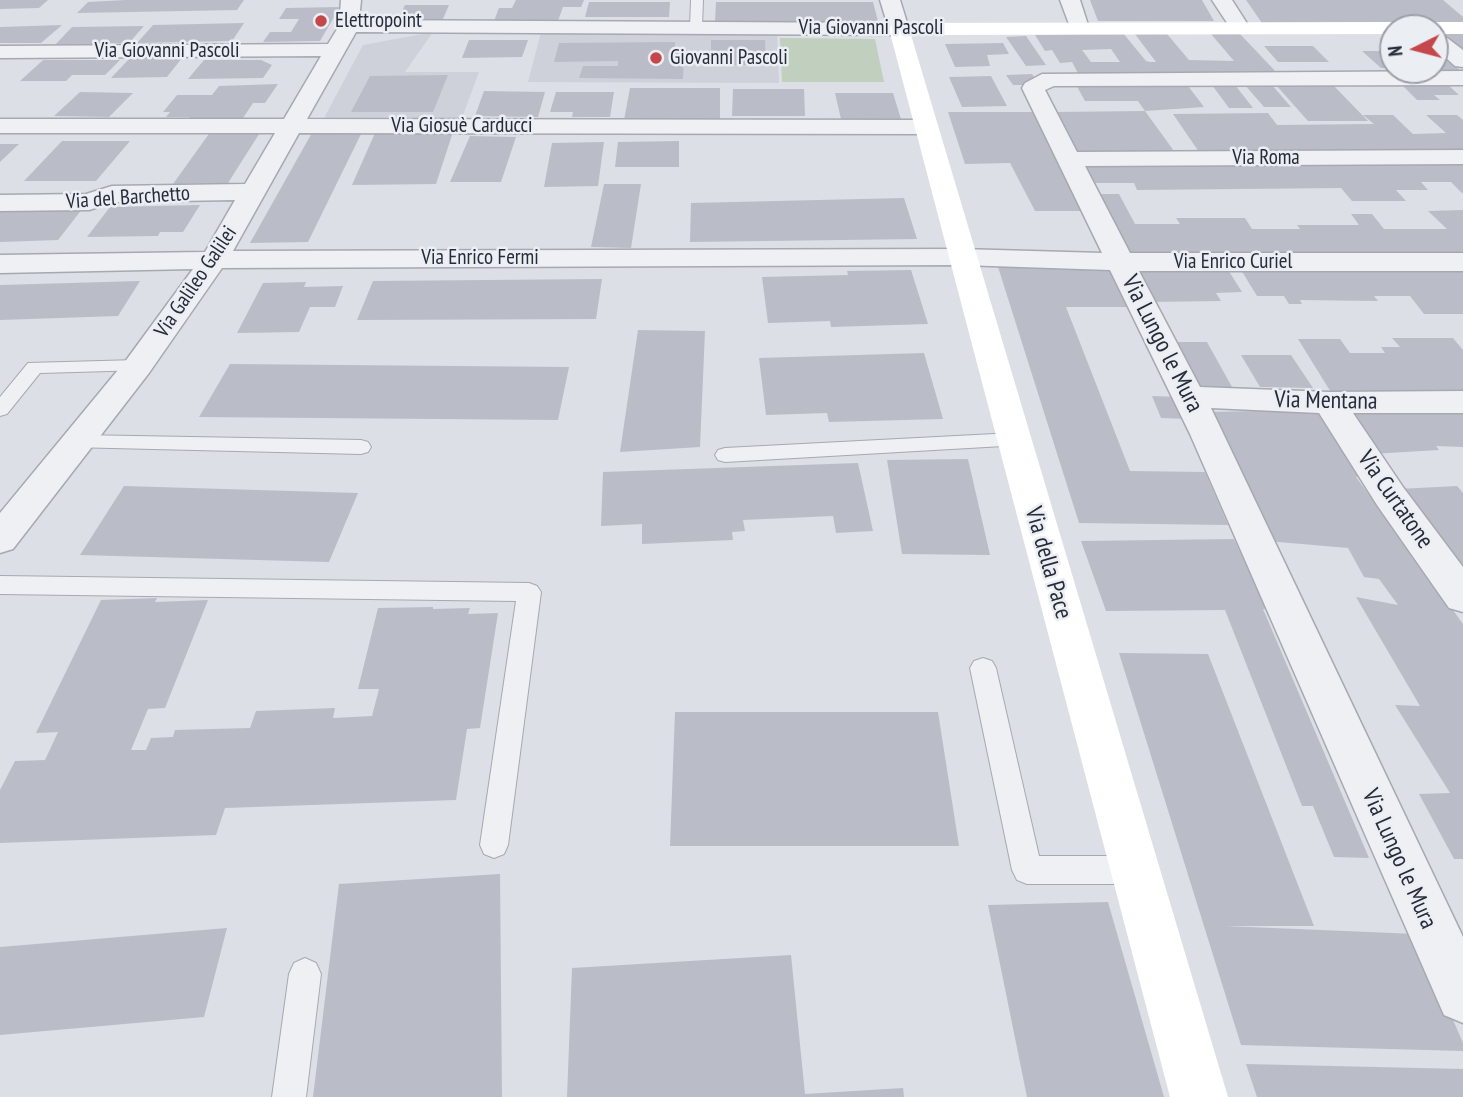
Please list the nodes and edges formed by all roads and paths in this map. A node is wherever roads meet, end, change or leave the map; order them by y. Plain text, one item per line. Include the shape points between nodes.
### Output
1 (351, 0) edge
2 (698, 0) edge
3 (1070, 0) edge
4 (1222, 0) edge
5 (894, 15) edge
6 (349, 26) junction
7 (696, 27) junction
8 (1079, 28) junction
9 (1240, 28) junction
10 (1379, 28) edge
11 (1449, 49) edge
12 (335, 50) junction
13 (0, 52) edge
14 (1463, 61) edge
15 (1463, 78) edge
16 (0, 126) edge
17 (292, 126) junction
18 (924, 127) junction
19 (1463, 157) edge
20 (1068, 159) junction
21 (255, 192) junction
22 (0, 203) edge
23 (961, 257) junction
24 (214, 260) junction
25 (1120, 262) junction
26 (1463, 262) edge
27 (0, 264) edge
28 (138, 366) junction
29 (1189, 397) junction
30 (1463, 402) edge
31 (1329, 403) junction
32 (0, 410) edge
33 (1014, 440) junction
34 (77, 442) junction
35 (361, 447) dead end
36 (725, 455) dead end
37 (0, 539) edge
38 (0, 585) edge
39 (1463, 597) edge
40 (983, 668) dead end
41 (494, 845) dead end
42 (1134, 870) junction
43 (305, 974) dead end
44 (1463, 996) edge
45 (289, 1097) edge
46 (1199, 1097) edge

1 - 6 street, Via Galileo Galilei
2 - 7 lane
3 - 8 street
4 - 9 street
5 - 7 street, Via Giovanni Pascoli
5 - 8 main road, Via Giovanni Pascoli
5 - 18 main road, Via della Pace
6 - 7 street, Via Giovanni Pascoli
6 - 12 street, Via Galileo Galilei
8 - 9 main road, Via Giovanni Pascoli
9 - 10 main road, Via Giovanni Pascoli
11 - 14 street
12 - 13 street, Via Giovanni Pascoli
12 - 17 street, Via Galileo Galilei
15 - 20 street, Via Lungo le Mura via 1050,79 1033,88
16 - 17 street, Via Giosuè Carducci
17 - 18 street, Via Giosuè Carducci
17 - 21 street, Via Galileo Galilei
18 - 23 main road, Via della Pace
19 - 20 street, Via Roma
20 - 25 street, Via Lungo le Mura
21 - 22 street, Via del Barchetto via 112,194 89,202
21 - 24 street, Via Galileo Galilei
23 - 24 street, Via Enrico Fermi
23 - 25 street, Via Enrico Curiel
23 - 33 main road, Via della Pace
24 - 27 street, Via Enrico Fermi
24 - 28 street, Via Galileo Galilei
25 - 26 street, Via Enrico Curiel
25 - 29 street, Via Lungo le Mura
28 - 32 lane via 35,367
28 - 34 street, Via Galileo Galilei
29 - 31 street, Via Mentana
29 - 44 street, Via Lungo le Mura
30 - 31 street, Via Mentana
31 - 39 street, Via Curtatone
33 - 36 lane
33 - 42 main road, Via della Pace
34 - 35 lane
34 - 37 street, Via Galileo Galilei
38 - 41 lane via 529,592
40 - 42 lane via 1027,870
42 - 46 main road, Via della Pace
43 - 45 lane

